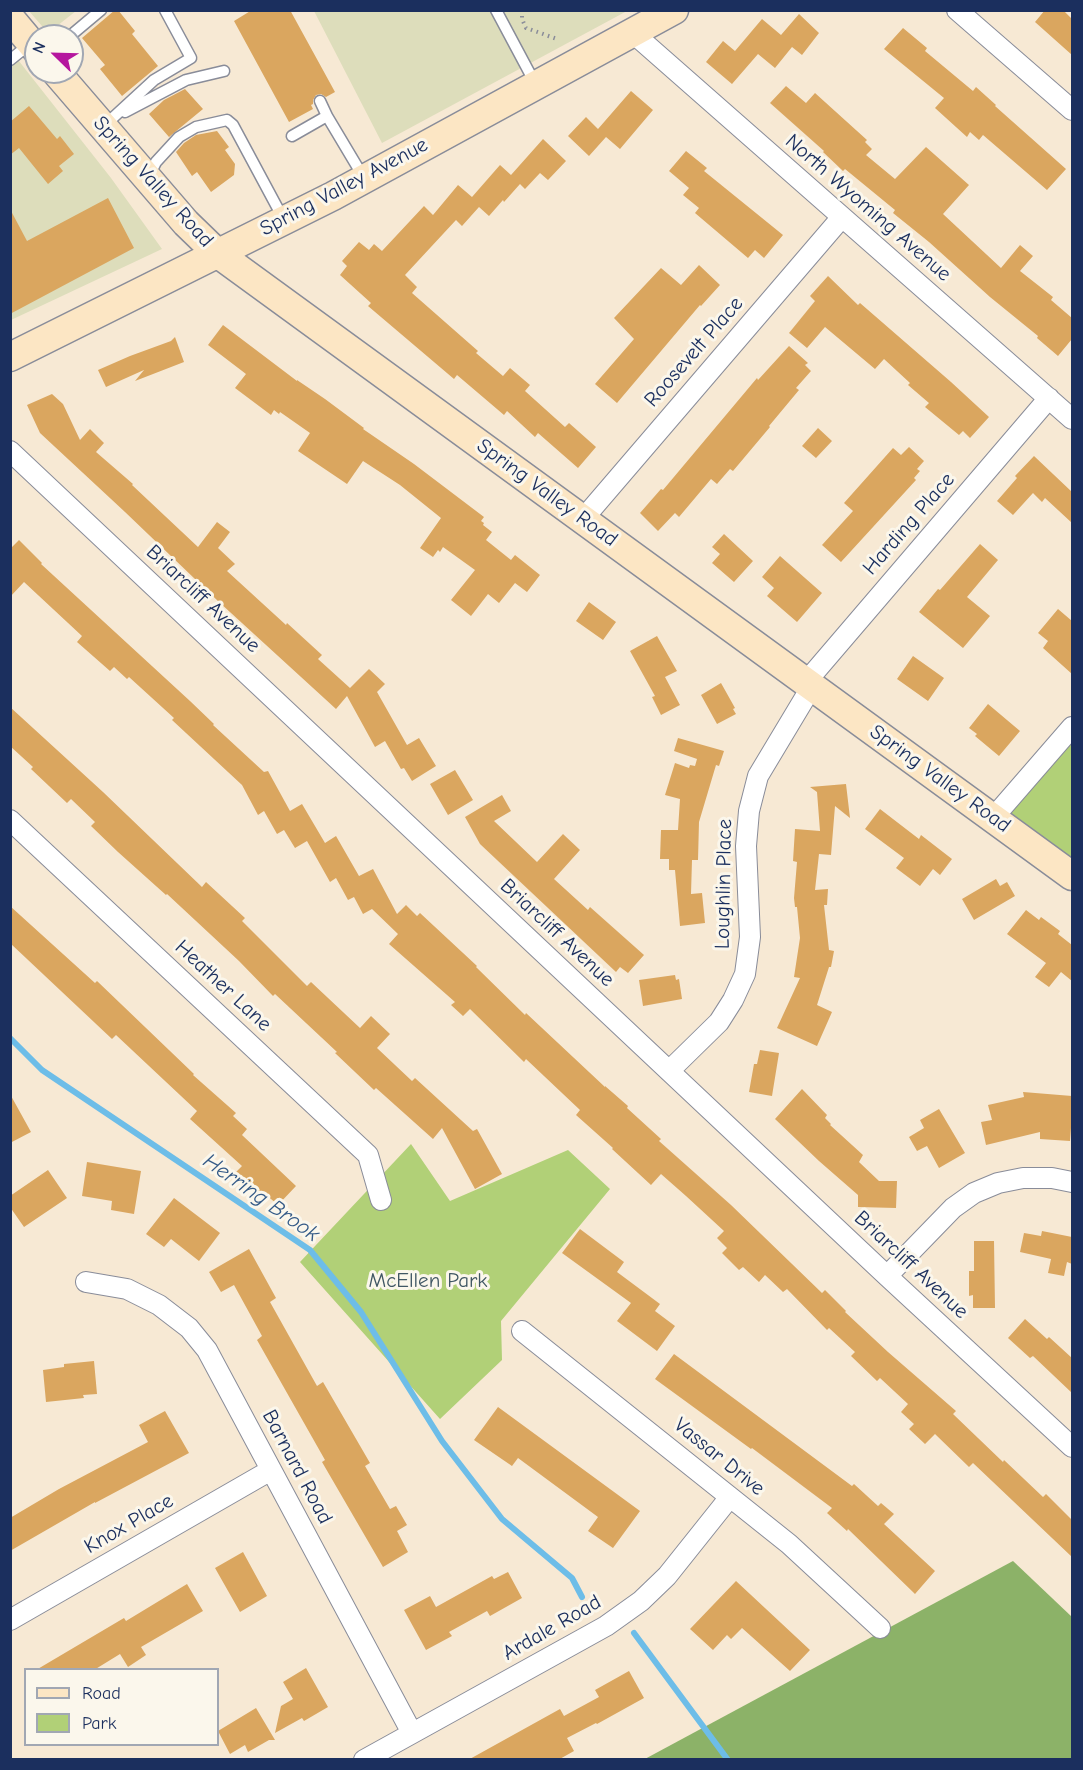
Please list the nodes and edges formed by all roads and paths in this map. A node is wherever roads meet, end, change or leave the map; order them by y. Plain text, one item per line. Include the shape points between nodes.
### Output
1 (100, 10) edge
2 (165, 10) edge
3 (496, 10) edge
4 (522, 10) edge
5 (674, 10) edge
6 (957, 10) edge
7 (10, 18) edge
8 (84, 24) edge
9 (633, 33) junction
10 (556, 39) dead end
11 (24, 47) edge
12 (224, 71) dead end
13 (69, 84) edge
14 (536, 85) junction
15 (320, 101) dead end
16 (1072, 110) edge
17 (327, 116) junction
18 (109, 122) junction
19 (292, 136) dead end
20 (364, 178) junction
21 (147, 179) junction
22 (842, 217) junction
23 (284, 220) junction
24 (217, 253) junction
25 (10, 357) edge
26 (1049, 398) junction
27 (1072, 419) edge
28 (10, 451) edge
29 (583, 519) junction
30 (809, 684) junction
31 (1072, 727) edge
32 (993, 818) junction
33 (10, 820) edge
34 (1072, 876) edge
35 (669, 1071) junction
36 (1072, 1182) edge
37 (381, 1200) dead end
38 (887, 1276) junction
39 (86, 1282) dead end
40 (522, 1331) dead end
41 (1072, 1447) edge
42 (271, 1470) junction
43 (730, 1497) junction
44 (10, 1620) edge
45 (880, 1628) dead end
46 (412, 1733) junction
47 (364, 1760) edge

1 - 8 lane
2 - 18 lane via 191,58 154,80
3 - 14 lane
4 - 10 path via 526,28
5 - 9 street, Spring Valley Avenue
6 - 16 street
7 - 11 street
9 - 14 street, Spring Valley Avenue
9 - 22 street, North Wyoming Avenue
12 - 18 lane via 186,80
13 - 18 street, Spring Valley Road
14 - 20 street, Spring Valley Avenue
15 - 17 lane
17 - 19 lane
17 - 20 lane
18 - 21 street, Spring Valley Road
20 - 23 street, Spring Valley Avenue
21 - 23 lane via 156,162 179,137 196,127 227,120 238,133
21 - 24 street, Spring Valley Road
22 - 26 street, North Wyoming Avenue
22 - 29 street, Roosevelt Place
23 - 24 street, Spring Valley Avenue
24 - 25 street, Spring Valley Avenue
24 - 29 street, Spring Valley Road
26 - 27 street, North Wyoming Avenue
26 - 30 street, Harding Place
28 - 35 street, Briarcliff Avenue
29 - 30 street, Spring Valley Road
30 - 32 street, Spring Valley Road
30 - 35 street, Loughlin Place via 758,776 749,811 746,846 750,936 745,974 719,1022
31 - 32 street
32 - 34 street, Spring Valley Road
33 - 37 street, Heather Lane via 368,1155
35 - 38 street, Briarcliff Avenue
36 - 38 street via 1023,1178 998,1183 974,1194 953,1208
38 - 41 street, Briarcliff Avenue
39 - 42 street, Barnard Road via 127,1288 159,1305 189,1328 207,1350
40 - 43 street, Vassar Drive
42 - 44 street, Knox Place
42 - 46 street, Barnard Road
43 - 45 street, Vassar Drive via 789,1544
43 - 46 street, Ardale Road via 667,1576 641,1601 606,1626
46 - 47 street, Ardale Road

